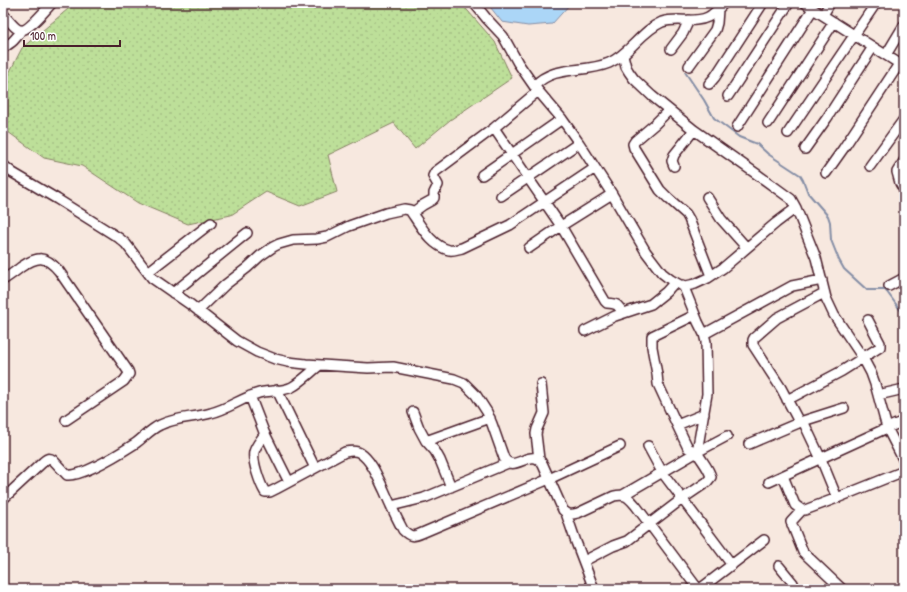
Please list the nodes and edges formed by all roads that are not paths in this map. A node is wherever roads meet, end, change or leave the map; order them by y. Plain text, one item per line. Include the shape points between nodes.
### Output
1 (474, 3) edge
2 (763, 3) edge
3 (789, 3) edge
4 (805, 3) edge
5 (830, 3) edge
6 (876, 3) edge
7 (46, 5) edge
8 (721, 6) edge
9 (813, 9) junction
10 (3, 14) edge
11 (823, 15) junction
12 (689, 20) junction
13 (834, 22) junction
14 (904, 25) edge
15 (21, 30) junction
16 (855, 34) junction
17 (873, 47) junction
18 (3, 48) edge
19 (671, 49) dead end
20 (623, 55) junction
21 (886, 55) junction
22 (902, 65) edge
23 (689, 66) dead end
24 (709, 84) dead end
25 (536, 88) junction
26 (728, 96) dead end
27 (669, 110) junction
28 (562, 119) junction
29 (904, 119) edge
30 (768, 123) dead end
31 (737, 127) dead end
32 (494, 128) junction
33 (694, 130) junction
34 (788, 133) dead end
35 (579, 143) junction
36 (806, 149) dead end
37 (512, 154) junction
38 (904, 161) edge
39 (3, 165) edge
40 (674, 166) dead end
41 (870, 166) dead end
42 (595, 168) junction
43 (826, 173) dead end
44 (482, 175) dead end
45 (529, 178) junction
46 (904, 190) edge
47 (612, 194) junction
48 (501, 196) dead end
49 (707, 197) dead end
50 (545, 202) junction
51 (796, 208) junction
52 (412, 213) junction
53 (211, 223) dead end
54 (561, 226) junction
55 (247, 233) dead end
56 (746, 247) junction
57 (529, 248) dead end
58 (148, 272) junction
59 (4, 276) edge
60 (711, 276) junction
61 (904, 278) edge
62 (822, 280) junction
63 (679, 284) junction
64 (889, 286) dead end
65 (173, 293) junction
66 (824, 293) junction
67 (198, 310) junction
68 (623, 313) junction
69 (695, 314) junction
70 (868, 320) dead end
71 (585, 331) dead end
72 (704, 334) junction
73 (863, 358) junction
74 (320, 364) junction
75 (541, 384) dead end
76 (904, 389) edge
77 (277, 390) junction
78 (878, 395) junction
79 (250, 396) junction
80 (787, 400) junction
81 (844, 408) dead end
82 (413, 412) dead end
83 (704, 414) junction
84 (490, 418) junction
85 (66, 420) dead end
86 (801, 421) junction
87 (904, 422) edge
88 (677, 425) junction
89 (887, 428) junction
90 (264, 432) junction
91 (727, 436) dead end
92 (426, 441) junction
93 (749, 444) dead end
94 (620, 446) dead end
95 (648, 446) dead end
96 (697, 452) junction
97 (821, 458) junction
98 (539, 459) junction
99 (904, 461) edge
100 (508, 463) junction
101 (315, 468) junction
102 (904, 471) edge
103 (662, 472) junction
104 (783, 476) junction
105 (549, 479) junction
106 (289, 482) junction
107 (769, 482) dead end
108 (451, 487) junction
109 (623, 495) junction
110 (837, 498) junction
111 (3, 499) edge
112 (682, 500) junction
113 (391, 506) junction
114 (802, 510) junction
115 (566, 513) junction
116 (650, 524) junction
117 (764, 540) dead end
118 (584, 561) junction
119 (732, 565) junction
120 (778, 566) dead end
121 (594, 589) edge
122 (699, 589) edge
123 (794, 589) edge
124 (842, 589) edge

1 - 25 street via 503,36
2 - 24 street
3 - 26 street
4 - 9 street
5 - 11 street
6 - 16 street
7 - 15 street via 29,27
8 - 12 street via 706,18
8 - 23 street via 715,30
9 - 11 street
9 - 31 street
10 - 15 street
11 - 13 street
12 - 19 street
12 - 20 street via 676,19 661,23
13 - 16 street
13 - 30 street
14 - 21 street
15 - 18 street via 16,39
16 - 17 street
16 - 34 street
17 - 21 street
17 - 36 street
20 - 25 street via 601,66 554,72 539,80
20 - 27 street via 626,67 634,79
21 - 22 street
22 - 43 street
25 - 28 street
25 - 32 street
27 - 33 street
27 - 60 street via 633,142 633,145 660,190 688,217
28 - 35 street
28 - 37 street
29 - 41 street
32 - 37 street
32 - 52 street via 435,172 433,176 438,185 434,198
33 - 40 street via 674,155
33 - 51 street via 786,195
35 - 42 street
35 - 45 street
37 - 44 street
37 - 45 street
38 - 46 street via 897,172
39 - 58 street via 119,238
42 - 47 street
42 - 50 street
45 - 48 street
45 - 50 street
47 - 54 street
47 - 63 street via 653,262 662,273
49 - 56 street via 721,219
50 - 52 street via 510,225 454,250 448,250 433,241
50 - 54 street
51 - 56 street
51 - 62 street
52 - 67 street via 404,209 386,213 327,237 279,244 260,256
53 - 58 street
54 - 57 street
54 - 68 street via 605,301 617,304
55 - 65 street
56 - 60 street
58 - 65 street via 152,278
59 - 85 street via 37,258 54,265 128,371 124,381
60 - 63 street via 695,284
61 - 64 street
62 - 66 street
62 - 72 street via 792,286
63 - 68 street via 651,304
63 - 69 street
65 - 67 street
66 - 73 street via 836,318
66 - 80 street via 777,318 753,340 753,345
67 - 74 street via 237,341 257,352 288,362
68 - 71 street
69 - 72 street
69 - 88 street via 652,336 658,384
70 - 73 street via 880,345
72 - 83 street via 707,394
73 - 78 street
73 - 80 street
74 - 77 street via 291,388
74 - 84 street via 368,368 393,367 454,379 470,388
75 - 98 street via 544,413 536,434
76 - 78 street
77 - 79 street
77 - 101 street
78 - 89 street
79 - 90 street
79 - 111 street via 211,414 161,424 102,463 74,475 67,475 51,458 48,458
80 - 86 street
81 - 86 street
82 - 92 street
83 - 88 street
83 - 96 street
84 - 92 street
84 - 100 street
86 - 93 street
86 - 97 street
87 - 89 street
88 - 96 street via 688,448
89 - 97 street
89 - 99 street
90 - 106 street
90 - 106 street via 254,456 263,490 267,493
91 - 96 street
92 - 108 street via 440,460
94 - 105 street
95 - 103 street
96 - 103 street
96 - 112 street via 711,477
97 - 104 street
97 - 110 street
98 - 100 street via 534,457
98 - 105 street
100 - 108 street
101 - 106 street
101 - 113 street via 345,452 359,452 376,473
102 - 110 street
103 - 109 street
103 - 112 street
104 - 107 street
104 - 114 street via 795,505
105 - 113 street via 415,536 403,530
105 - 115 street
108 - 113 street via 424,498
109 - 115 street via 614,496 572,515
109 - 116 street via 629,498
110 - 114 street
112 - 116 street
112 - 119 street
114 - 124 street via 791,522 803,552
115 - 118 street
116 - 118 street via 627,541
116 - 122 street
117 - 119 street
118 - 121 street
119 - 122 street
120 - 123 street via 793,583

